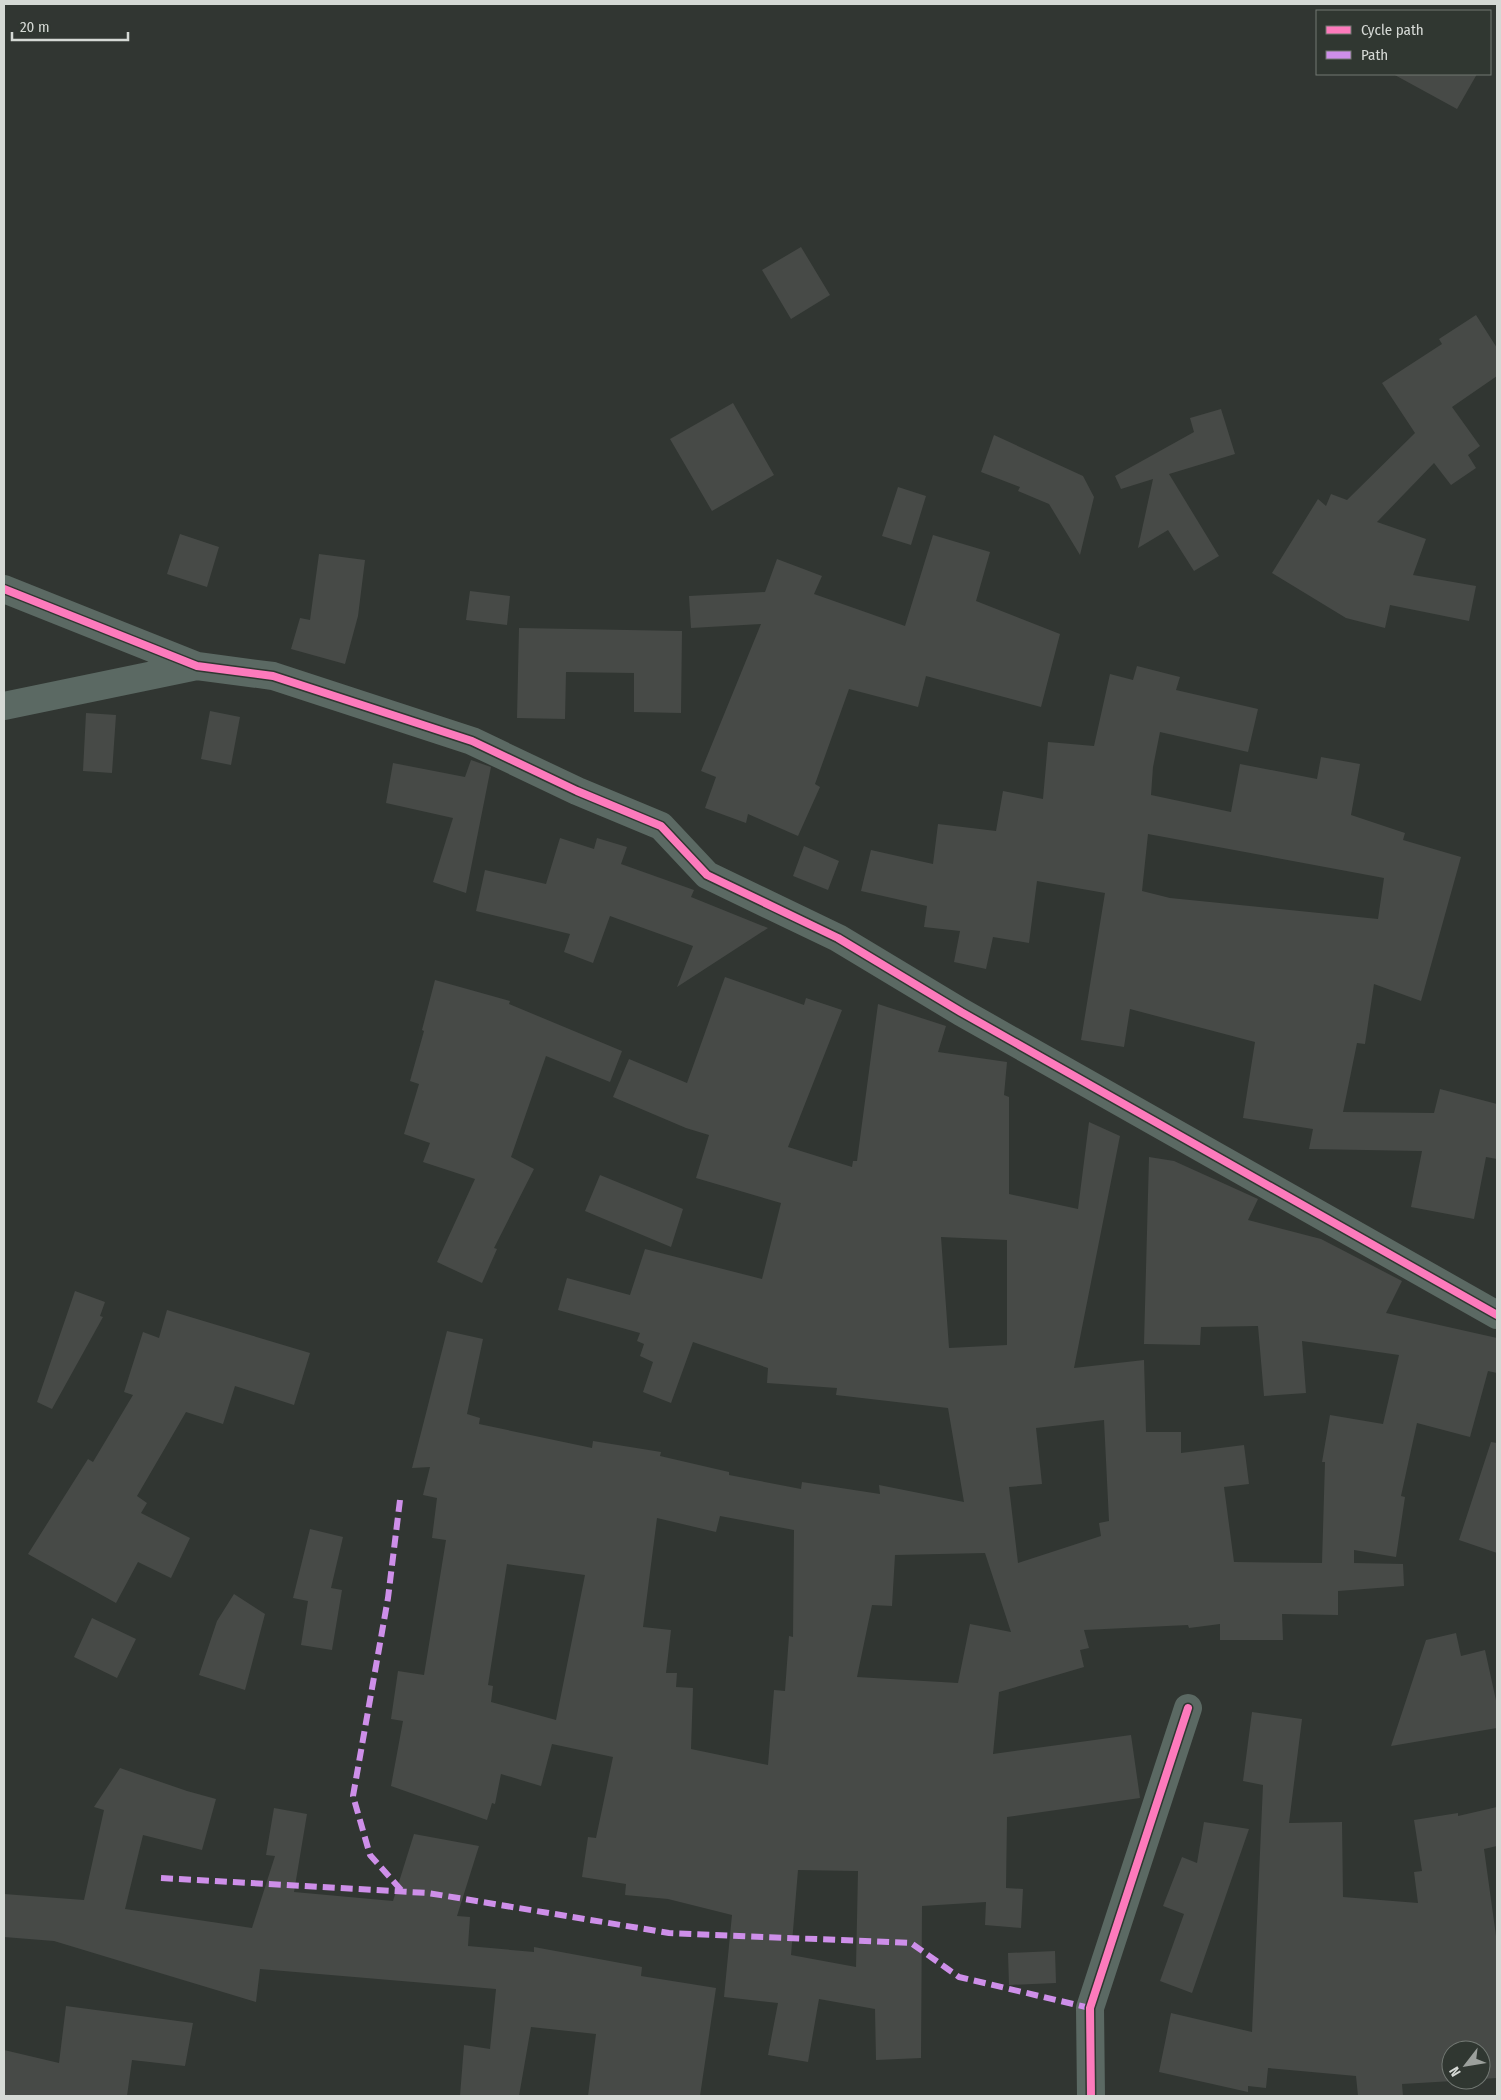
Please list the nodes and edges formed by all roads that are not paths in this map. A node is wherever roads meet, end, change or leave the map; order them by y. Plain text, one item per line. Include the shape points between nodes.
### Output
1 (4, 589) edge
2 (197, 666) junction
3 (4, 706) edge
4 (1497, 1316) edge
5 (1188, 1708) dead end
6 (1091, 2096) edge

1 - 2 street
2 - 3 street
2 - 4 street via 274,676 472,741 577,791 661,826 707,875 838,938 961,1012
5 - 6 street via 1090,2008

